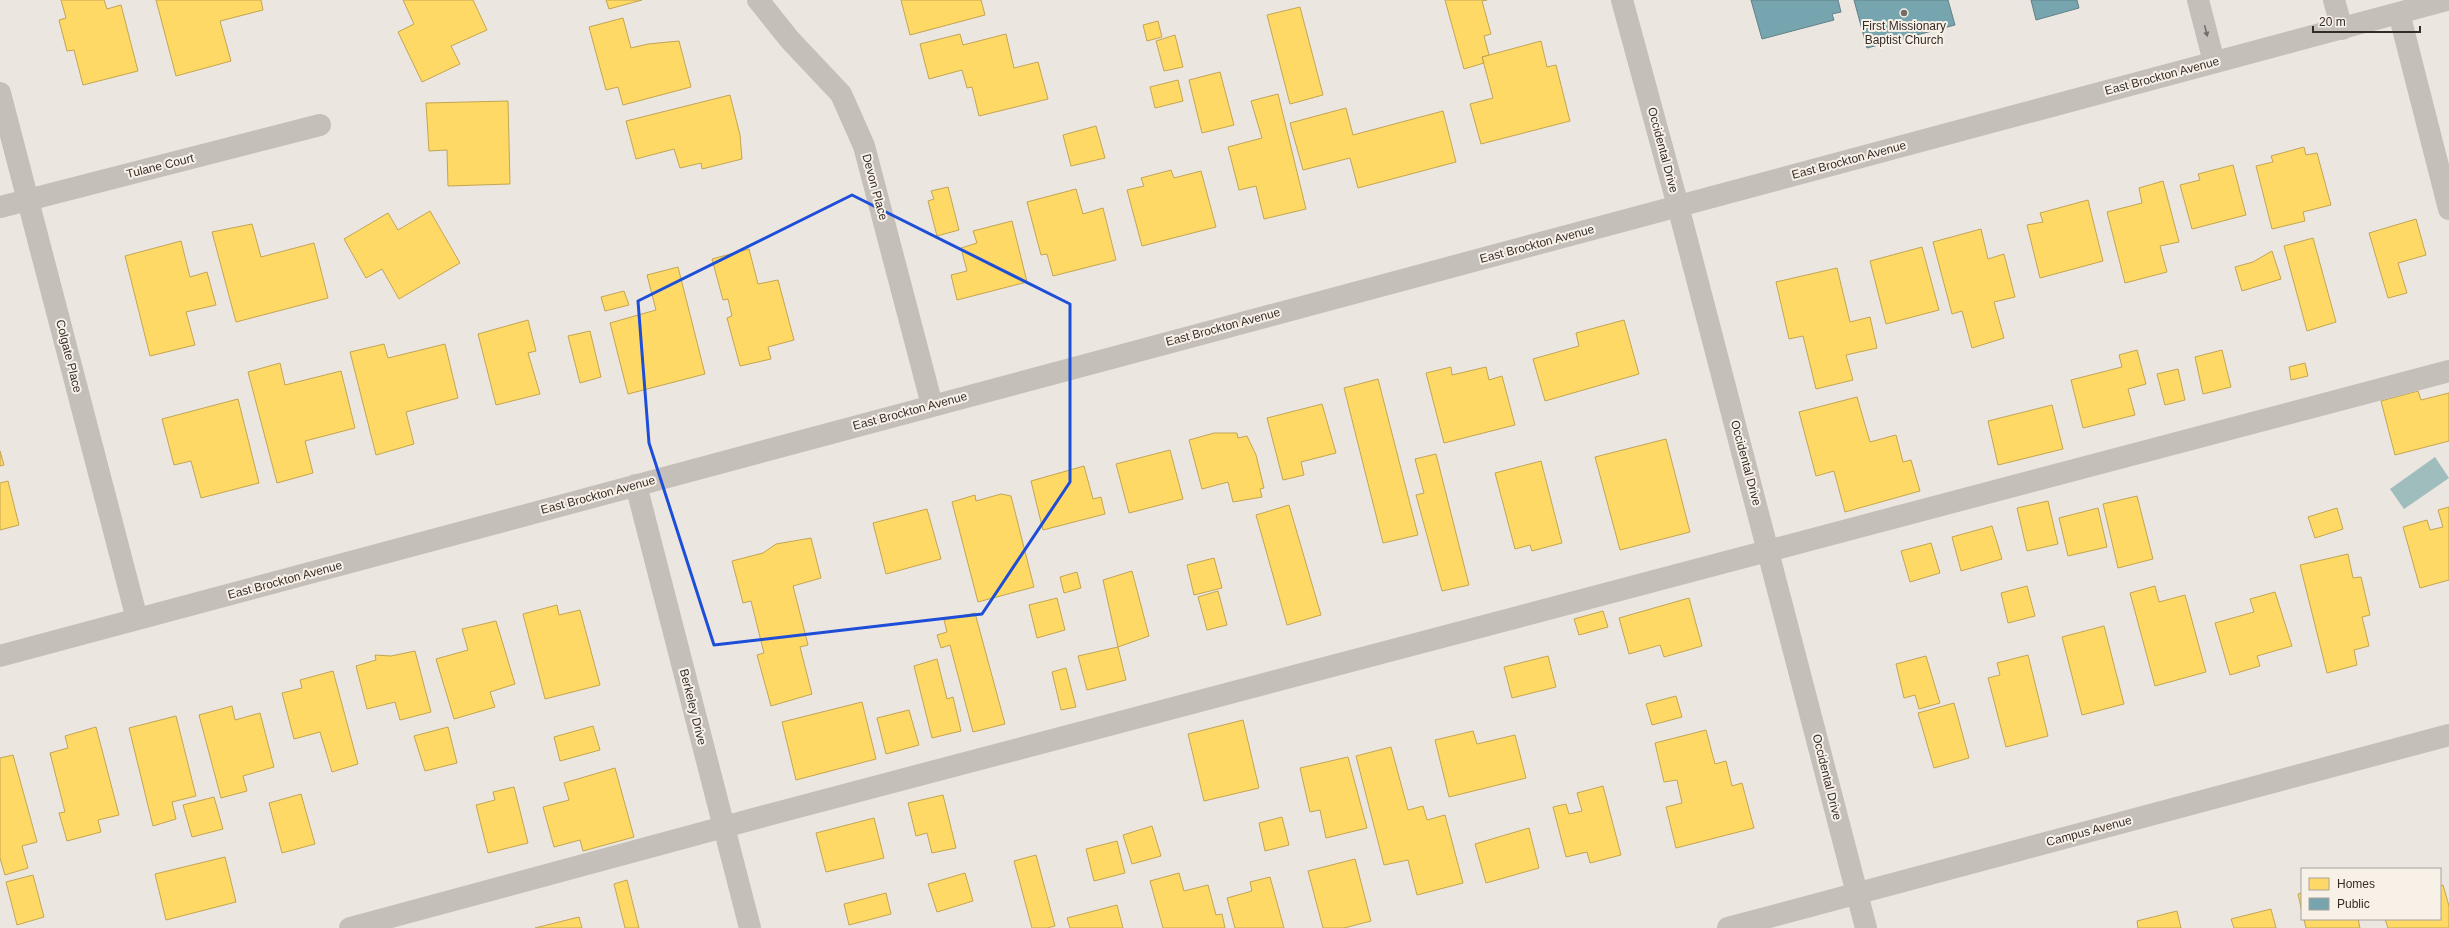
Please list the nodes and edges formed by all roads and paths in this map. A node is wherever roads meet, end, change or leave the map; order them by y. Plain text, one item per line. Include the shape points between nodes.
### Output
1 (758, 0) edge
2 (1622, 0) edge
3 (2198, 0) edge
4 (2334, 0) edge
5 (2447, 0) edge
6 (2399, 13) junction
7 (2342, 29) junction
8 (2214, 62) junction
9 (0, 93) edge
10 (320, 125) dead end
11 (29, 200) junction
12 (1678, 206) junction
13 (0, 207) edge
14 (2449, 209) edge
15 (2449, 371) edge
16 (932, 405) junction
17 (636, 485) junction
18 (1769, 551) junction
19 (137, 620) junction
20 (0, 656) edge
21 (2449, 735) edge
22 (723, 827) junction
23 (1857, 893) junction
24 (350, 928) edge
25 (750, 928) edge
26 (1728, 928) edge
27 (1866, 928) edge

1 - 16 street, Devon Place via 790,40 841,94 864,146
2 - 12 street, Occidental Drive
3 -> 8 street
4 - 7 street
5 - 6 street, East Brockton Avenue
6 - 7 street, East Brockton Avenue
6 - 14 street
7 - 8 street, East Brockton Avenue
8 - 12 street, East Brockton Avenue
9 - 11 street, Colgate Place
10 - 11 street, Tulane Court
11 - 13 street, Tulane Court
11 - 19 street, Colgate Place
12 - 16 street, East Brockton Avenue
12 - 18 street, Occidental Drive
15 - 18 street
16 - 17 street, East Brockton Avenue
17 - 19 street, East Brockton Avenue
17 - 22 street, Berkeley Drive
18 - 22 street
18 - 23 street, Occidental Drive
19 - 20 street, East Brockton Avenue
21 - 23 street, Campus Avenue
22 - 24 street
22 - 25 street, Berkeley Drive
23 - 26 street, Campus Avenue
23 - 27 street, Occidental Drive

